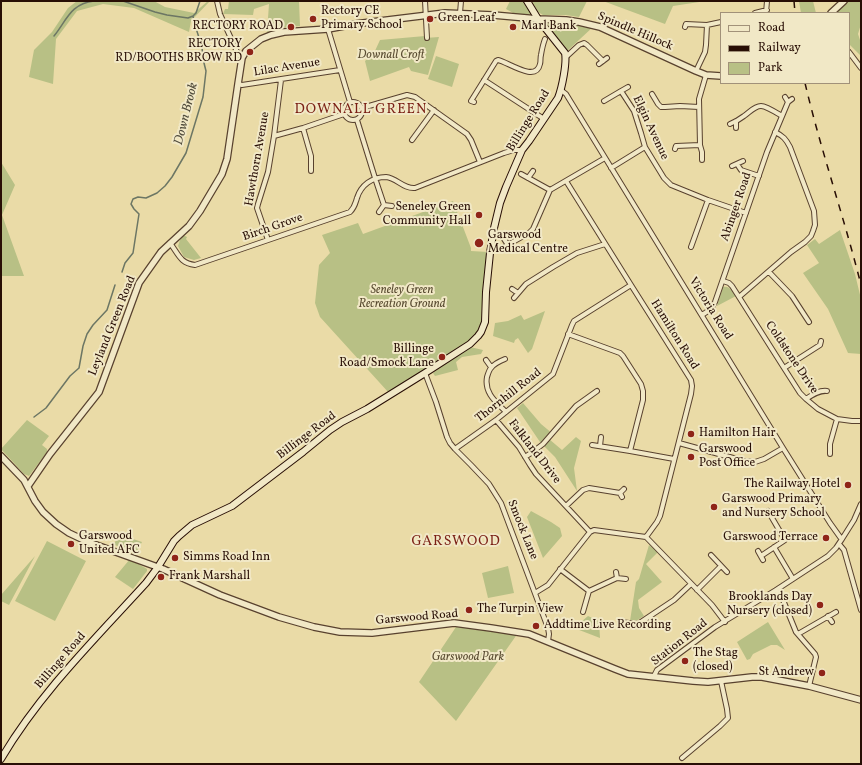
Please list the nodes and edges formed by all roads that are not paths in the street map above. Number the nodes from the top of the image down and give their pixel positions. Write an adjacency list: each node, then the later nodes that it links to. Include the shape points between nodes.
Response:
1 (218, 1): 20 (street, via 220,14)
2 (424, 1): 10 (street)
3 (461, 1): 9 (street)
4 (527, 1): 11 (main road)
5 (767, 1): 7 (street)
6 (844, 1): 8 (street)
7 (767, 12)
8 (832, 12)
9 (460, 13): 10 (street); 11 (street)
10 (425, 15): 15 (street); 16 (street)
11 (538, 19): 19 (main road); 26 (street, Spindle Hillock, via 595,25)
12 (720, 22): 13 (street)
13 (707, 25): 14 (street, via 686,24); 26 (street, via 705,52)
14 (685, 27)
15 (328, 29): 20 (street, via 271,35 252,45); 25 (street)
16 (427, 38)
17 (548, 45): 30 (street, via 544,41 540,64 535,72 525,71 498,60)
18 (850, 53): 24 (street)
19 (566, 56): 22 (street, via 584,43); 33 (main road, Billinge Road)
20 (242, 58): 31 (street, Leyland Green Road)
21 (607, 58): 22 (street)
22 (603, 61): 23 (street)
23 (599, 64)
24 (861, 68)
25 (340, 70): 29 (street, Lilac Avenue); 38 (street)
26 (696, 71): 27 (street, Spindle Hillock)
27 (706, 75): 28 (street, Spindle Hillock); 40 (street)
28 (720, 76)
29 (281, 80): 31 (street, Lilac Avenue); 52 (street, Hawthorn Avenue)
30 (484, 80): 39 (street, via 471,100); 45 (street)
31 (238, 84): 82 (street, Leyland Green Road, via 227,159 222,174 189,226)
32 (628, 87): 34 (street, Elgin Avenue)
33 (561, 90): 45 (main road, Billinge Road); 58 (street, Victoria Road, via 566,94)
34 (621, 91): 37 (street, Elgin Avenue); 55 (street, Elgin Avenue, via 634,111)
35 (658, 95): 40 (street, via 653,96 661,106)
36 (788, 99): 44 (street, Abinger Road)
37 (604, 101)
38 (350, 102): 41 (street, via 359,103); 43 (street, via 344,108)
39 (474, 102)
40 (699, 107): 54 (street)
41 (362, 108): 42 (street, via 407,95 415,97); 46 (street, via 362,114)
42 (434, 110): 53 (street); 61 (street, via 467,134)
43 (344, 114): 46 (street, via 348,119); 49 (street)
44 (782, 116): 47 (street, via 759,106); 51 (street, Abinger Road)
45 (544, 119): 57 (main road, Billinge Road)
46 (357, 120): 69 (street)
47 (736, 121): 48 (street); 50 (street)
48 (730, 124)
49 (303, 128): 52 (street); 65 (street, via 311,156)
50 (736, 128)
51 (775, 132): 68 (street, Abinger Road); 87 (street, via 786,140 790,147 814,212 815,225 811,236)
52 (274, 136): 79 (street, Hawthorn Avenue, via 268,172 257,208)
53 (412, 140)
54 (700, 145): 56 (street); 59 (street)
55 (645, 146): 64 (street); 73 (street, Elgin Avenue, via 671,185)
56 (674, 147)
57 (522, 150): 61 (street, via 514,150); 102 (main road, Billinge Road, via 502,197 494,228 484,327 470,344)
58 (604, 158): 64 (street, Victoria Road); 71 (street)
59 (702, 160)
60 (743, 161): 62 (street)
61 (480, 162): 69 (street, via 415,188 407,188 386,177)
62 (736, 164): 63 (street); 68 (street, via 741,170)
63 (732, 166)
64 (611, 168): 94 (street, Victoria Road)
65 (311, 171)
66 (533, 171): 70 (street)
67 (521, 174): 70 (street)
68 (759, 176): 77 (street, Abinger Road)
69 (374, 178): 74 (street); 79 (street, Birch Grove, via 361,190 356,205 350,212)
70 (528, 178): 72 (street)
71 (566, 181): 72 (street); 83 (street, Hamilton Road)
72 (550, 190): 84 (street, via 533,229)
73 (708, 200): 77 (street, Elgin Avenue); 81 (street)
74 (384, 205): 75 (street); 76 (street)
75 (392, 206)
76 (379, 212)
77 (746, 213): 88 (street, Abinger Road)
78 (504, 239): 84 (street)
79 (268, 240): 82 (street, Birch Grove, via 195,265 182,260)
80 (687, 240): 81 (street)
81 (693, 242): 85 (street)
82 (170, 243): 121 (street, Leyland Green Road, via 139,283 99,392)
83 (605, 244): 89 (street, Hamilton Road); 91 (street, via 577,253 526,284)
84 (508, 245): 86 (street)
85 (691, 247)
86 (502, 248)
87 (769, 272): 92 (street); 95 (street, via 792,296)
88 (723, 280): 92 (street, Coldstone Drive, via 730,284); 94 (street, Abinger Road, via 712,307)
89 (631, 285): 96 (street, Thornhill Road, via 574,321); 111 (street, Hamilton Road, via 691,380 691,394)
90 (512, 289): 91 (street)
91 (518, 293): 93 (street)
92 (740, 297): 101 (street, Coldstone Drive)
93 (514, 298)
94 (702, 315): 114 (street, Victoria Road)
95 (806, 320)
96 (568, 334): 106 (street, Thornhill Road, via 554,374); 116 (street, via 620,353 641,384 644,391 643,400)
97 (821, 344): 101 (street)
98 (505, 359): 100 (street)
99 (486, 360): 100 (street)
100 (491, 367): 106 (street, via 487,379 489,394)
101 (784, 368): 105 (street, Coldstone Drive)
102 (425, 373): 115 (street, Smock Lane, via 446,437); 136 (main road, Billinge Road, via 330,430 232,506 192,525 174,541)
103 (824, 390): 105 (street)
104 (597, 391): 119 (street, via 576,406 543,444)
105 (806, 399): 107 (street, Coldstone Drive)
106 (506, 412): 108 (street, Thornhill Road)
107 (836, 419): 109 (street, Coldstone Drive); 117 (street, via 828,446)
108 (496, 420): 115 (street, Thornhill Road); 119 (street, Falkland Drive, via 516,442)
109 (861, 421)
110 (601, 437): 113 (street)
111 (679, 443): 114 (street, via 755,462); 120 (street, Hamilton Road)
112 (592, 445): 113 (street)
113 (600, 446): 116 (street)
114 (783, 448): 130 (street, Victoria Road)
115 (455, 449): 147 (street, Smock Lane, via 489,484 501,503)
116 (630, 451): 120 (street)
117 (830, 454)
118 (1, 456): 121 (street, Garswood Road)
119 (525, 457): 124 (street, Falkland Drive, via 536,474)
120 (674, 459): 129 (street, Hamilton Road, via 660,516)
121 (28, 486): 136 (street, Garswood Road, via 43,512 60,527 88,542)
122 (622, 498): 124 (street, via 622,491 589,488 583,490)
123 (861, 504): 130 (street, Station Road)
124 (566, 506): 128 (street, Falkland Drive)
125 (768, 511): 127 (street)
126 (779, 513): 127 (street)
127 (772, 517): 132 (street, via 785,540)
128 (590, 532): 129 (street, via 594,530); 137 (street)
129 (646, 537): 143 (street)
130 (842, 539): 131 (street, Station Road)
131 (839, 544): 142 (street, Station Road, via 828,556); 148 (street, via 844,550)
132 (774, 548): 133 (street, via 762,558); 142 (street)
133 (758, 552)
134 (711, 555): 135 (street)
135 (721, 566): 139 (street); 144 (street)
136 (158, 567): 158 (street, Garswood Road, via 220,595 279,617 340,632 372,633 454,623 529,634); 164 (main road, Billinge Road, via 54,684 20,728)
137 (560, 569): 146 (street); 147 (street, via 548,585)
138 (616, 572): 140 (street)
139 (727, 572)
140 (617, 578): 141 (street); 146 (street)
141 (626, 579)
142 (793, 579): 145 (street, Station Road)
143 (691, 584): 144 (street); 155 (street, via 674,600)
144 (697, 590): 153 (street)
145 (776, 590): 153 (street, Station Road); 157 (street)
146 (589, 591): 149 (street)
147 (535, 592): 158 (street, Smock Lane, via 548,628)
148 (861, 610)
149 (582, 611)
150 (836, 612): 151 (street)
151 (828, 616): 154 (street); 157 (street)
152 (620, 622): 155 (street)
153 (724, 622): 159 (street, Station Road, via 657,670)
154 (832, 622)
155 (638, 624): 156 (street)
156 (646, 625)
157 (798, 634): 161 (street, via 816,657)
158 (548, 641): 159 (street, Garswood Road, via 628,674)
159 (654, 676): 160 (street, Garswood Road, via 694,681)
160 (721, 681): 161 (street, Garswood Road, via 762,677); 163 (street, via 728,718)
161 (809, 686): 162 (street, Garswood Road)
162 (861, 700)
163 (682, 758)
164 (1, 759)

